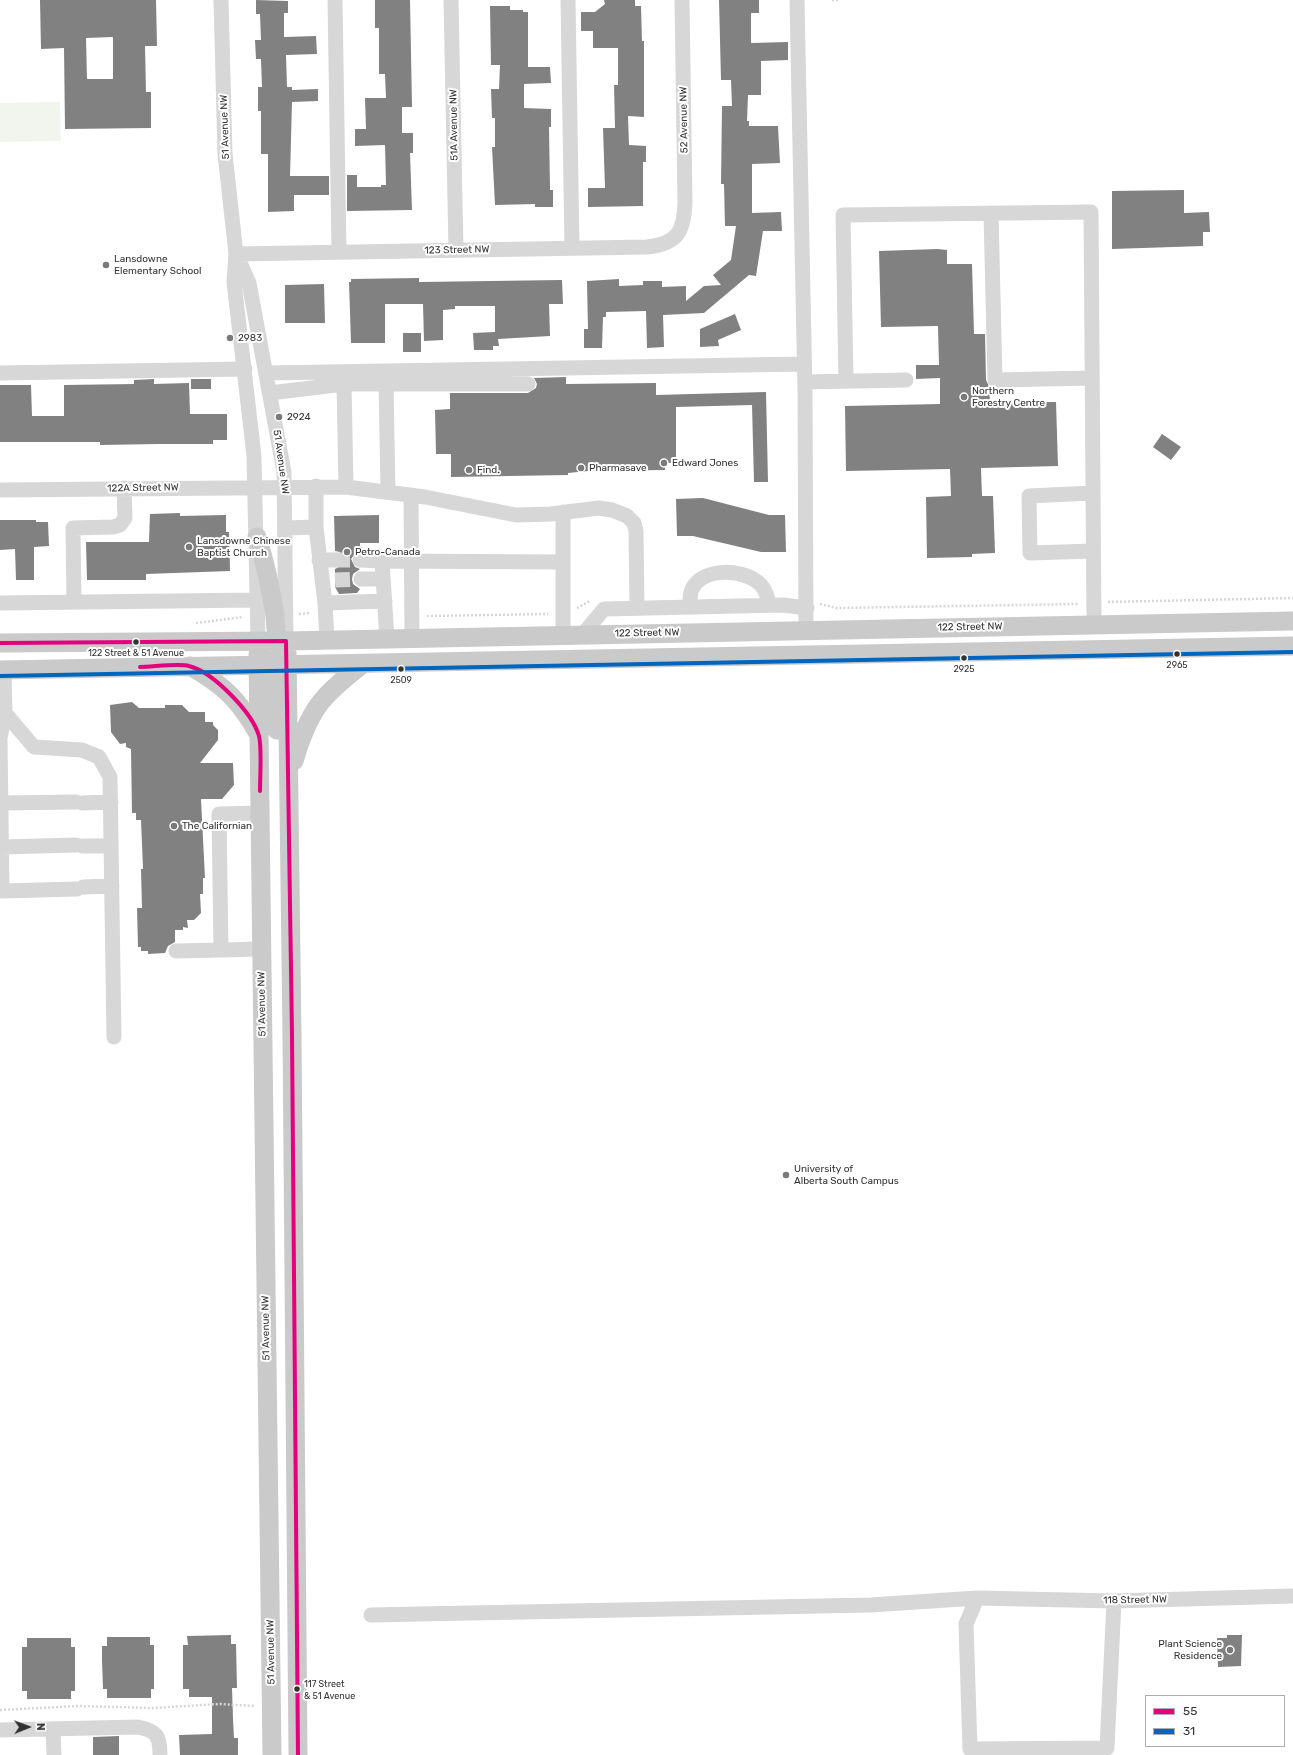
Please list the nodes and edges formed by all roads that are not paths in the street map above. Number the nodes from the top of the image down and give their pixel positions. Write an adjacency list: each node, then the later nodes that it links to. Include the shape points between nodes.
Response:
1 (221, 0): 12 (street, 51 Avenue NW, via 225,154)
2 (335, 0): 11 (street)
3 (451, 0): 10 (street, 51A Avenue NW)
4 (568, 0): 9 (street)
5 (682, 0): 8 (street, 52 Avenue NW, via 685,203 682,225)
6 (797, 0): 13 (street)
7 (991, 213): 17 (street, via 995,380); 17 (street, via 1091,212); 19 (street, via 842,215)
8 (676, 237): 9 (street, 123 Street NW, via 663,244 647,247)
9 (572, 248): 10 (street, 123 Street NW)
10 (456, 250): 11 (street, 123 Street NW)
11 (339, 252): 12 (street, 123 Street NW)
12 (236, 254): 14 (street, 51 Avenue NW, via 234,282); 16 (street, 51 Avenue NW, via 249,283)
13 (804, 364): 16 (street); 20 (street)
14 (245, 369): 15 (street); 27 (street, 51 Avenue NW, via 253,433)
15 (0, 373)
16 (267, 373): 24 (street, 51 Avenue NW)
17 (1092, 378): 32 (street)
18 (906, 380): 19 (street)
19 (846, 381): 20 (street)
20 (805, 382): 55 (street)
21 (344, 384): 22 (street); 24 (street); 28 (street)
22 (386, 384): 23 (street); 31 (street)
23 (528, 384)
24 (270, 393): 25 (street, 51 Avenue NW)
25 (286, 486): 26 (street, 122A Street NW); 27 (street, 122A Street NW); 36 (street, 51 Avenue NW)
26 (316, 486): 28 (street, 122A Street NW); 35 (street)
27 (256, 487): 29 (street, 122A Street NW); 37 (street, 51 Avenue NW)
28 (346, 487): 31 (street, 122A Street NW)
29 (124, 488): 30 (street, 122A Street NW); 49 (street, via 125,518 120,525 113,528 73,528)
30 (0, 490)
31 (388, 491): 33 (street, 122A Street NW)
32 (1092, 493): 38 (street); 38 (street, via 1029,496 1030,553)
33 (411, 495): 34 (street, 122A Street NW, via 516,515); 42 (street)
34 (563, 512): 44 (street); 54 (street, 122A Street NW, via 599,508 612,510 627,516 634,523)
35 (316, 527): 36 (street); 39 (street)
36 (286, 528): 64 (street, 51 Avenue NW)
37 (256, 537): 47 (street, 51 Avenue NW); 64 (main road, via 265,564 275,616)
38 (1093, 551): 57 (street)
39 (319, 560): 40 (street); 51 (street, via 328,579)
40 (335, 560)
41 (360, 560): 43 (street)
42 (411, 560): 43 (street); 44 (street); 61 (street)
43 (382, 561): 45 (street)
44 (563, 562): 60 (street)
45 (383, 578): 46 (street); 48 (street)
46 (361, 579)
47 (257, 600): 49 (street); 64 (street, 51 Avenue NW)
48 (385, 601): 51 (street); 62 (street)
49 (74, 602): 50 (street)
50 (0, 603)
51 (325, 603): 63 (street)
52 (769, 605): 53 (street); 53 (street, via 762,586 739,572 717,573 702,579 692,589); 55 (street)
53 (689, 607): 54 (street)
54 (637, 608): 59 (street, via 604,609)
55 (807, 608): 58 (street)
56 (1293, 621): 57 (main road, 122 Street NW)
57 (1094, 625): 58 (main road, 122 Street NW)
58 (806, 630): 59 (main road, 122 Street NW)
59 (583, 634): 60 (main road, 122 Street NW)
60 (563, 635): 61 (main road, 122 Street NW)
61 (412, 638): 62 (main road, 122 Street NW)
62 (387, 639): 63 (main road, 122 Street NW)
63 (327, 640): 64 (main road, 122 Street NW)
64 (274, 641): 65 (main road, 122 Street NW); 69 (main road, 51 Avenue NW); 69 (main road)
65 (0, 643)
66 (1293, 646): 67 (main road)
67 (363, 664): 69 (main road); 73 (main road, via 326,694 310,717)
68 (189, 666): 69 (main road); 70 (main road); 72 (main road, via 216,681 235,698)
69 (272, 666): 72 (main road, 51 Avenue NW); 73 (main road, 51 Avenue NW); 77 (main road, via 284,819)
70 (2, 670): 71 (street)
71 (2, 713): 74 (street, via 34,747 82,750 99,757 110,777); 75 (street)
72 (259, 736): 76 (main road, 51 Avenue NW)
73 (288, 778): 77 (main road, 51 Avenue NW)
74 (110, 802): 75 (street); 78 (street)
75 (1, 803): 79 (street)
76 (260, 813): 81 (main road, 51 Avenue NW); 82 (street, via 219,814)
77 (289, 845): 95 (main road, 51 Avenue NW)
78 (111, 846): 79 (street); 80 (street)
79 (1, 847): 80 (street, via 2,891)
80 (112, 886): 84 (street)
81 (261, 949): 82 (street); 94 (main road, 51 Avenue NW)
82 (221, 950): 83 (street)
83 (176, 951)
84 (114, 1037)
85 (1293, 1596): 87 (street, 118 Street NW)
86 (977, 1598): 87 (street, 118 Street NW); 88 (street, 118 Street NW, via 871,1605); 91 (street, via 966,1624)
87 (1114, 1601): 91 (street, via 1107,1748)
88 (371, 1615)
89 (53, 1729): 90 (street); 92 (street); 93 (street, via 150,1729 156,1734 160,1744)
90 (0, 1730)
91 (970, 1752)
92 (54, 1755)
93 (160, 1755)
94 (272, 1755)
95 (298, 1755)

